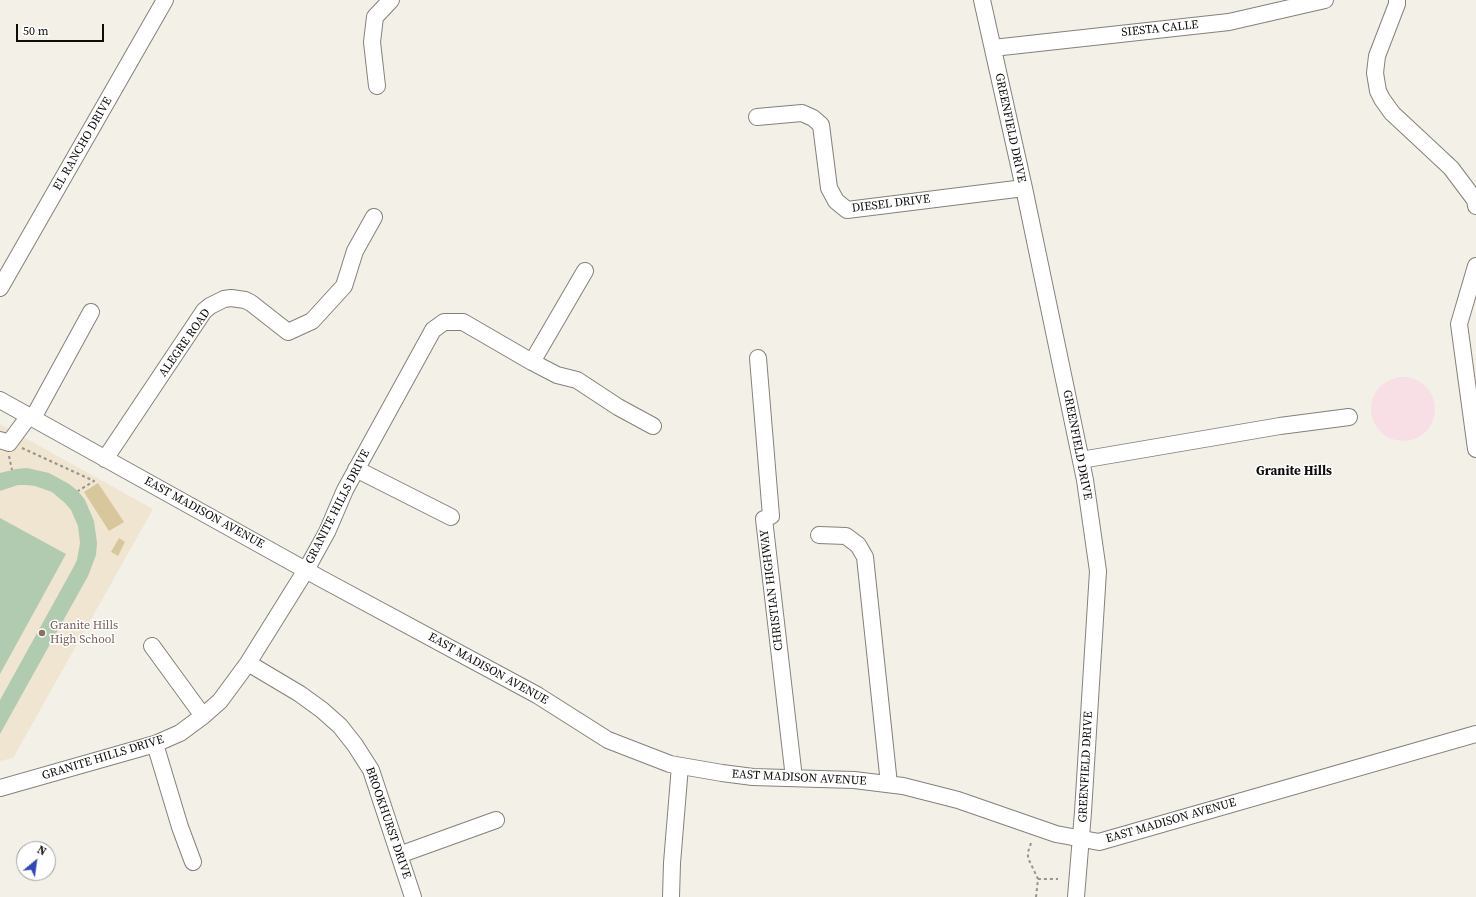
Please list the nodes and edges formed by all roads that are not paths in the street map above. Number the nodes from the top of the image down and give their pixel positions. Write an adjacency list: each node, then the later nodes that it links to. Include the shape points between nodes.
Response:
1 (165, 0): 14 (street, EL RANCHO DRIVE)
2 (391, 0): 7 (street, via 374,17 372,42)
3 (982, 0): 6 (street, GREENFIELD DRIVE)
4 (1326, 0): 6 (street, SIESTA CALLE, via 1229,22)
5 (1397, 0): 10 (street, via 1377,56 1375,73 1378,91 1392,114 1452,168 1475,200)
6 (993, 48): 9 (street, GREENFIELD DRIVE)
7 (377, 86)
8 (757, 117): 9 (street, DIESEL DRIVE, via 802,113 821,125 829,188 838,203 847,210)
9 (1024, 188): 25 (street, GREENFIELD DRIVE)
10 (1476, 206)
11 (374, 216): 24 (street, ALEGRE ROAD, via 355,251 344,286 312,321 288,332 251,303 231,298 224,299 204,311)
12 (1476, 266): 23 (street, via 1459,324)
13 (585, 270): 17 (street)
14 (0, 288)
15 (91, 312): 19 (street)
16 (758, 358): 36 (street, CHRISTIAN HIGHWAY, via 771,516 764,519)
17 (532, 362): 21 (street, GRANITE HILLS DRIVE, via 557,375 576,380); 26 (street, GRANITE HILLS DRIVE, via 463,322 444,322 433,330)
18 (0, 400): 19 (street, EAST MADISON AVENUE)
19 (31, 417): 22 (street); 24 (street, EAST MADISON AVENUE)
20 (1349, 417): 25 (street, via 1280,426)
21 (653, 426)
22 (4, 447)
23 (1476, 449)
24 (105, 459): 29 (street, EAST MADISON AVENUE)
25 (1081, 460): 40 (street, GREENFIELD DRIVE, via 1098,571)
26 (356, 469): 27 (street); 29 (street, GRANITE HILLS DRIVE)
27 (451, 517)
28 (819, 535): 37 (street, via 846,536 858,545 865,557)
29 (306, 570): 31 (street, GRANITE HILLS DRIVE); 35 (street, EAST MADISON AVENUE, via 538,696 608,740)
30 (152, 646): 32 (street)
31 (248, 663): 32 (street, GRANITE HILLS DRIVE, via 220,701); 41 (street, BROOKHURST DRIVE, via 318,706 336,722 355,745 371,770)
32 (203, 716): 34 (street, GRANITE HILLS DRIVE, via 180,733)
33 (1476, 734): 40 (street, EAST MADISON AVENUE, via 1099,842)
34 (155, 744): 38 (street, GRANITE HILLS DRIVE); 42 (street)
35 (680, 766): 36 (street, EAST MADISON AVENUE, via 753,777); 44 (street)
36 (794, 778): 37 (street, EAST MADISON AVENUE)
37 (889, 784): 40 (street, EAST MADISON AVENUE, via 958,800 1056,834)
38 (0, 788)
39 (496, 820): 41 (street)
40 (1081, 840): 45 (street, GREENFIELD DRIVE)
41 (399, 855): 43 (street, BROOKHURST DRIVE)
42 (193, 862)
43 (414, 897)
44 (671, 897)
45 (1076, 897)

